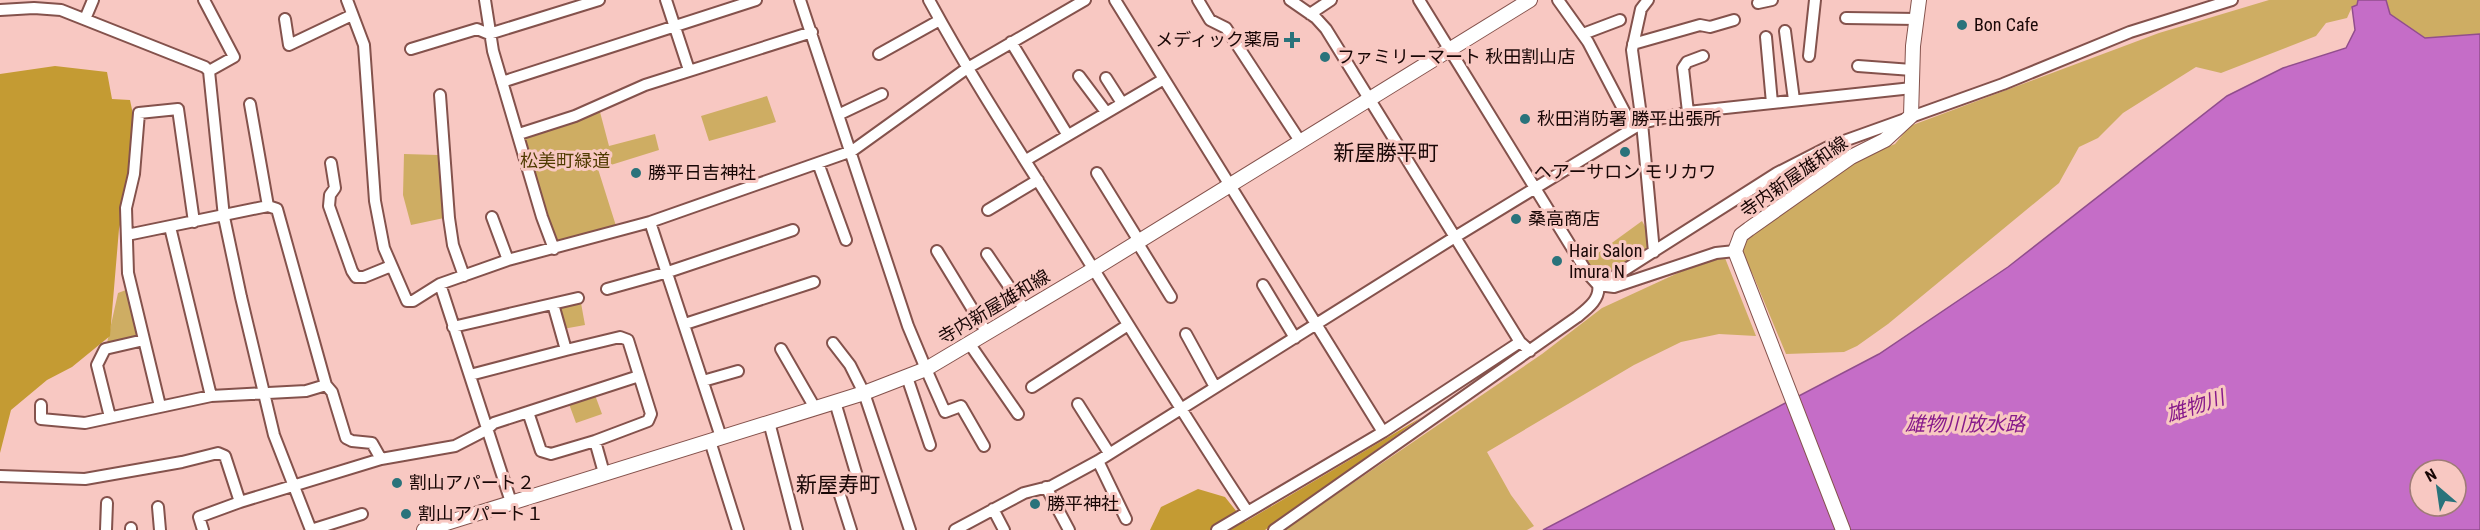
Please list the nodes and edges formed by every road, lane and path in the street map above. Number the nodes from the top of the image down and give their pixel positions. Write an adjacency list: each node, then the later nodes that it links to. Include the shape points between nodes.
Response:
1 (93, 0): 29 (street)
2 (204, 0): 52 (street, via 234,57)
3 (346, 0): 27 (street)
4 (485, 0): 38 (street)
5 (599, 0): 38 (street)
6 (666, 0): 35 (street)
7 (756, 0): 35 (street)
8 (800, 0): 37 (street)
9 (928, 0): 32 (street)
10 (1084, 0): 24 (street)
11 (1115, 0): 55 (street)
12 (1198, 0): 72 (street, via 1210,20 1226,28)
13 (1290, 0): 26 (street)
14 (1331, 0): 26 (street)
15 (1419, 0): 44 (street)
16 (1530, 0): 44 (main road, 寺内新屋雄和線)
17 (1558, 0): 39 (street)
18 (1648, 0): 42 (street, via 1641,9)
19 (1772, 0): 23 (street)
20 (1815, 0): 47 (street)
21 (1919, 0): 31 (main road)
22 (2232, 0): 68 (street, via 2152,24)
23 (1758, 3)
24 (1068, 4): 41 (street)
25 (0, 10): 29 (street, via 61,9)
26 (1310, 14): 60 (street, via 1326,29)
27 (352, 15): 30 (street, via 289,45); 99 (street, via 364,45 375,201)
28 (1846, 18): 31 (street)
29 (86, 19): 52 (street)
30 (285, 19)
31 (1917, 19): 51 (main road)
32 (939, 20): 45 (street); 49 (street)
33 (1620, 20): 39 (street)
34 (1734, 20): 42 (street)
35 (675, 26): 50 (street); 56 (street)
36 (1785, 31): 61 (street)
37 (812, 32): 50 (street); 67 (street)
38 (489, 34): 43 (street, via 477,29); 56 (street)
39 (1583, 34): 69 (street)
40 (1766, 37): 63 (street)
41 (1011, 42): 49 (street); 71 (street)
42 (1633, 44): 69 (street)
43 (411, 49)
44 (1449, 49): 60 (main road, 寺内新屋雄和線); 80 (street)
45 (879, 54)
46 (1703, 56): 66 (street, via 1687,62 1683,68)
47 (1809, 56)
48 (1858, 66): 51 (street)
49 (966, 69): 73 (street); 74 (street)
50 (689, 70): 70 (street)
51 (1912, 70): 57 (main road)
52 (210, 71): 83 (street)
53 (1079, 76): 65 (street)
54 (1106, 78): 62 (street)
55 (1164, 79): 62 (street); 79 (street)
56 (502, 82): 70 (street)
57 (1912, 88): 61 (street); 68 (main road)
58 (882, 94): 67 (street)
59 (440, 95): 102 (street, via 449,218)
60 (1369, 99): 72 (main road, 寺内新屋雄和線); 90 (street)
61 (1794, 100): 63 (street)
62 (1122, 103): 65 (street)
63 (1772, 103): 66 (street)
64 (250, 104): 81 (street)
65 (1106, 112): 71 (street)
66 (1688, 112): 69 (street)
67 (840, 114): 73 (street)
68 (1911, 116): 95 (street, via 1830,146 1788,168); 97 (main road, 寺内新屋雄和線, via 1885,140 1851,157 1749,229 1742,236)
69 (1638, 125): 80 (street); 95 (street)
70 (519, 134): 93 (street)
71 (1067, 134): 74 (street)
72 (1300, 141): 79 (main road, 寺内新屋雄和線)
73 (852, 151): 75 (street); 126 (street, via 908,326)
74 (1026, 160): 78 (street)
75 (818, 163): 86 (street); 91 (street)
76 (331, 164): 99 (street, via 335,188 329,206 352,271 364,277)
77 (1097, 173): 92 (street)
78 (1038, 180): 82 (street); 100 (street)
79 (1230, 185): 92 (main road, 寺内新屋雄和線); 112 (street)
80 (1535, 189): 90 (street); 106 (street)
81 (268, 206): 83 (street); 132 (street, via 278,209)
82 (988, 210)
83 (224, 216): 85 (street); 135 (street)
84 (492, 217): 98 (street)
85 (194, 222): 87 (street); 89 (street, via 178,109 139,113 137,156 126,208)
86 (650, 222): 93 (street); 101 (street)
87 (170, 227): 89 (street); 137 (street)
88 (793, 230): 101 (street)
89 (127, 235): 119 (street, via 128,273)
90 (1455, 237): 112 (street); 120 (street)
91 (846, 240)
92 (1138, 241): 100 (main road, 寺内新屋雄和線); 108 (street)
93 (554, 249): 98 (street)
94 (938, 250): 116 (street)
95 (1654, 252): 106 (street)
96 (987, 255): 111 (street)
97 (1736, 255): 106 (street, via 1731,250 1716,253 1614,287); 185 (main road)
98 (508, 260): 102 (street)
99 (391, 266): 104 (street, via 407,301)
100 (1094, 269): 111 (main road, 寺内新屋雄和線); 114 (street)
101 (668, 272): 107 (street); 113 (street)
102 (464, 276): 104 (street)
103 (814, 282): 113 (street)
104 (440, 284): 115 (street)
105 (1263, 285): 118 (street)
106 (1598, 285): 125 (street, via 1590,307)
107 (607, 289)
108 (1171, 297)
109 (578, 298): 110 (street)
110 (553, 304): 115 (street); 124 (street)
111 (1024, 310): 116 (main road, 寺内新屋雄和線)
112 (1317, 323): 118 (street); 149 (street)
113 (685, 324): 131 (street)
114 (1128, 325): 133 (street); 143 (street)
115 (453, 327): 128 (street)
116 (987, 333): 122 (main road, 寺内新屋雄和線)
117 (1186, 334): 134 (street)
118 (1295, 338): 134 (street)
119 (144, 340): 141 (street); 146 (street, via 105,349 97,365)
120 (1520, 342): 125 (street); 149 (street)
121 (833, 343): 136 (street)
122 (969, 343): 126 (main road, 寺内新屋雄和線); 145 (street)
123 (781, 349): 142 (street)
124 (566, 351): 128 (street); 129 (street, via 620,337 628,340)
125 (1530, 351): 184 (street)
126 (926, 369): 130 (main road, 寺内新屋雄和線); 153 (street, via 945,412 961,406)
127 (738, 371): 131 (street)
128 (470, 375): 148 (street)
129 (639, 376): 144 (street); 151 (street, via 651,414 648,421)
130 (907, 377): 136 (main road, 寺内新屋雄和線); 152 (street)
131 (703, 381): 150 (street)
132 (326, 385): 135 (street, via 306,391); 155 (street, via 332,392 346,438 372,443)
133 (1032, 387)
134 (1215, 387): 143 (street)
135 (264, 393): 137 (street); 160 (street, via 274,435)
136 (864, 393): 138 (main road, 寺内新屋雄和線); 179 (street)
137 (212, 396): 141 (street)
138 (835, 402): 142 (main road, 寺内新屋雄和線); 159 (street)
139 (1078, 404): 154 (street)
140 (41, 405): 146 (street, via 41,419 85,423)
141 (160, 406): 146 (street)
142 (815, 408): 147 (main road, 寺内新屋雄和線)
143 (1180, 409): 154 (street); 168 (street)
144 (528, 412): 148 (street, via 494,423); 151 (street, via 541,451 551,454)
145 (1018, 414)
146 (110, 417)
147 (769, 422): 150 (main road, 寺内新屋雄和線); 177 (street)
148 (486, 430): 155 (street, via 455,446); 164 (street)
149 (1383, 432): 168 (street)
150 (715, 439): 157 (main road, 寺内新屋雄和線); 176 (street)
151 (595, 441): 157 (street)
152 (930, 445)
153 (984, 446)
154 (1109, 453): 156 (street)
155 (381, 459): 160 (street)
156 (1098, 461): 161 (street); 170 (street)
157 (604, 473): 164 (main road, 寺内新屋雄和線)
158 (0, 476): 163 (street, via 85,479 218,453 225,456)
159 (859, 483)
160 (295, 487): 163 (street); 174 (street)
161 (1046, 487): 167 (street); 182 (street)
162 (838, 489): 178 (street)
163 (240, 502): 173 (street, via 199,517)
164 (511, 502): 175 (main road, 寺内新屋雄和線)
165 (107, 503): 171 (street)
166 (158, 507): 172 (street)
167 (993, 509): 180 (street); 181 (street)
168 (1247, 511): 183 (street)
169 (362, 514): 174 (street)
170 (1126, 519)
171 (106, 530)
172 (160, 530)
173 (203, 530)
174 (311, 530)
175 (424, 530)
176 (738, 530)
177 (797, 530)
178 (851, 530)
179 (909, 530)
180 (955, 530)
181 (1004, 530)
182 (1069, 530)
183 (1217, 530)
184 (1274, 530)
185 (1843, 530)

